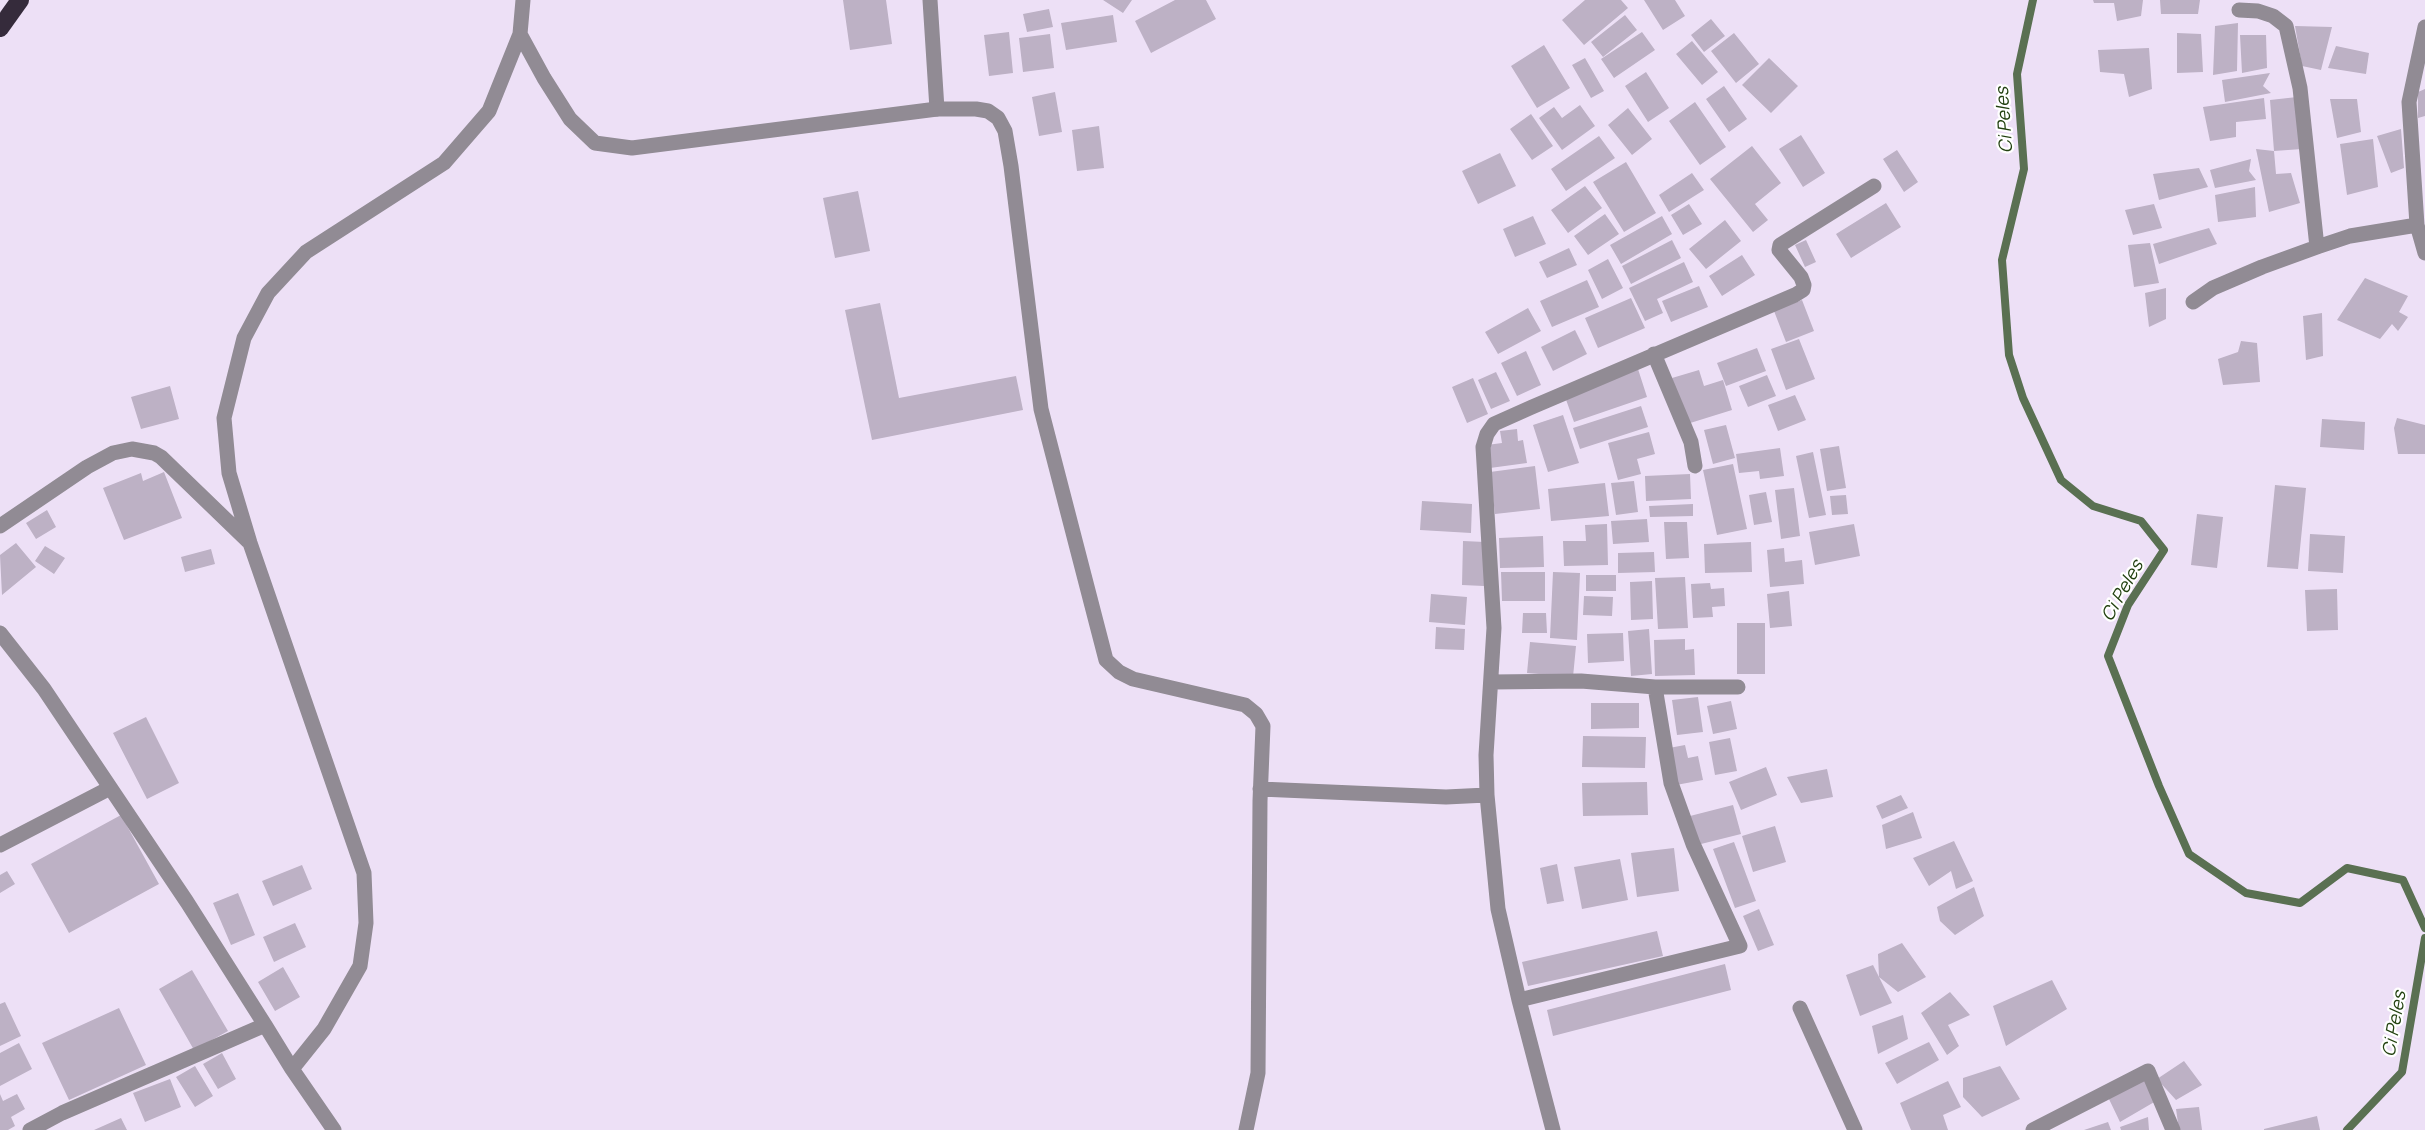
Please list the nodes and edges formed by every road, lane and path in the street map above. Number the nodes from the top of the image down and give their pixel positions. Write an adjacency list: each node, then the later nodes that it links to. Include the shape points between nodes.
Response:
1 (20, 0): 6 (highway)
2 (523, 0): 7 (street)
3 (930, 0): 8 (street)
4 (2239, 10): 11 (street, via 2273,16 2286,26 2300,88)
5 (2425, 27): 10 (street, via 2409,102)
6 (0, 28)
7 (520, 34): 8 (street, via 570,120 595,142 632,148); 17 (street, via 489,111 444,163 306,252 268,293 258,311 244,338 224,418 229,473)
8 (937, 109): 23 (street, via 988,111 998,118 1005,131 1041,409 1106,660 1133,679 1245,705 1256,714 1263,726)
9 (1874, 186): 14 (street, via 1780,245 1779,250 1801,277 1803,290)
10 (2417, 225): 11 (street, via 2350,236); 12 (street)
11 (2317, 247): 13 (street, via 2213,288)
12 (2425, 254)
13 (2193, 302)
14 (1654, 354): 15 (street, via 1691,442); 19 (street, via 1494,424 1487,434 1483,447 1494,628)
15 (1695, 466)
16 (0, 526): 17 (street, via 87,467 113,453 132,449 161,457)
17 (250, 543): 29 (street, via 364,873 366,923 360,966 324,1029)
18 (0, 633): 22 (street, via 44,689)
19 (1492, 682): 20 (street, via 1581,681); 24 (street)
20 (1655, 687): 21 (street); 26 (street, via 1671,783 1693,844 1740,946)
21 (1738, 687)
22 (111, 788): 25 (street); 28 (street)
23 (1260, 789): 24 (street, via 1446,797); 33 (street, via 1258,1073)
24 (1487, 795): 26 (street, via 1498,909)
25 (0, 845)
26 (1519, 1000): 34 (street)
27 (1800, 1008): 35 (street)
28 (265, 1025): 29 (street); 30 (street, via 62,1113)
29 (292, 1069): 32 (street)
30 (55, 1125): 31 (street)
31 (30, 1130)
32 (334, 1130)
33 (1246, 1130)
34 (1553, 1130)
35 (1855, 1130)
36 (2033, 1130): 37 (street, via 2148,1071)
37 (2173, 1130)

